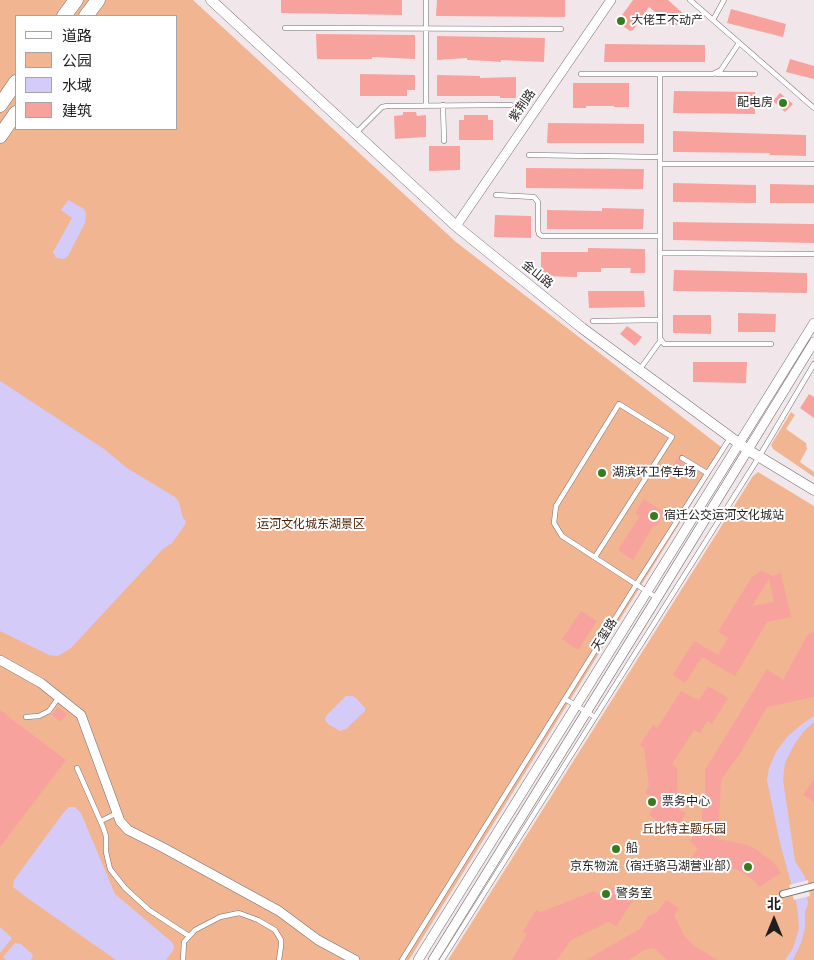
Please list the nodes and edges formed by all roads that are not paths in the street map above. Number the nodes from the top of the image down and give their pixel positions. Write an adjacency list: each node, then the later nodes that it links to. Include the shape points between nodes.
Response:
1 (76, 0): 9 (highway)
2 (98, 0): 10 (highway)
3 (211, 0): 16 (street, 金山路)
4 (221, 0): 16 (street, 金山路)
5 (426, 0): 13 (lane)
6 (611, 0): 36 (street, 紫荆路)
7 (690, 0): 11 (lane)
8 (724, 0): 11 (lane)
9 (65, 15)
10 (87, 15)
11 (713, 20): 15 (lane)
12 (285, 28): 13 (lane)
13 (426, 29): 14 (lane); 23 (lane)
14 (562, 29)
15 (739, 43): 19 (lane, via 721,70); 26 (lane)
16 (267, 51): 28 (street, 金山路)
17 (581, 74): 18 (lane)
18 (660, 74): 19 (lane); 32 (lane)
19 (713, 74): 20 (lane)
20 (755, 74)
21 (15, 83): 22 (highway)
22 (0, 105)
23 (426, 105): 24 (lane); 28 (lane, via 382,107)
24 (443, 105): 25 (lane); 30 (lane)
25 (511, 105)
26 (814, 108)
27 (15, 114): 29 (highway)
28 (356, 134): 36 (street, 金山路)
29 (0, 136)
30 (444, 141)
31 (529, 155): 32 (lane)
32 (660, 156): 33 (lane)
33 (660, 164): 34 (lane); 37 (lane)
34 (814, 164)
35 (496, 195): 37 (lane, via 534,197 538,202 538,230 542,236)
36 (456, 226): 47 (street, 金山路)
37 (660, 236): 38 (lane)
38 (660, 254): 39 (lane); 40 (lane)
39 (814, 254)
40 (660, 320): 41 (lane); 43 (lane)
41 (593, 321)
42 (814, 323): 49 (street, 天玺路)
43 (661, 340): 45 (lane, via 664,344); 47 (lane)
44 (814, 342): 49 (street, 天玺路)
45 (771, 344)
46 (814, 364): 50 (lane)
47 (639, 370): 48 (street, 金山路)
48 (731, 437): 49 (street, 金山路); 52 (lane)
49 (744, 447): 50 (street, 金山路); 54 (street, 天玺路); 56 (street, 天玺路)
50 (759, 456): 53 (street, 金山路); 57 (lane)
51 (682, 458): 52 (lane)
52 (708, 473): 58 (lane)
53 (814, 490)
54 (669, 557): 56 (lane); 59 (street, 天玺路)
55 (595, 558): 55 (lane, via 562,536 554,523 554,513 619,404 672,437); 58 (lane)
56 (679, 563): 57 (lane); 60 (street, 天玺路)
57 (688, 568): 65 (lane)
58 (636, 585): 59 (lane); 63 (lane)
59 (647, 592): 60 (lane); 64 (street, 天玺路)
60 (657, 598): 65 (street, 天玺路)
61 (0, 660): 62 (street)
62 (60, 697): 66 (lane, via 49,711); 68 (street, via 81,715)
63 (565, 699): 64 (lane); 76 (lane)
64 (576, 705): 65 (lane); 77 (street, 天玺路)
65 (591, 714): 78 (street, 天玺路); 79 (lane)
66 (26, 717)
67 (77, 768): 69 (lane)
68 (117, 813): 69 (lane); 75 (street, via 128,830 279,911 318,940)
69 (101, 821): 72 (lane, via 110,870 149,910)
70 (814, 886): 71 (street)
71 (783, 894)
72 (189, 936): 73 (lane, via 184,942); 74 (lane, via 220,917 246,914 275,930 282,946)
73 (183, 960)
74 (278, 960)
75 (355, 960)
76 (402, 960)
77 (418, 960)
78 (433, 960)
79 (442, 960)

